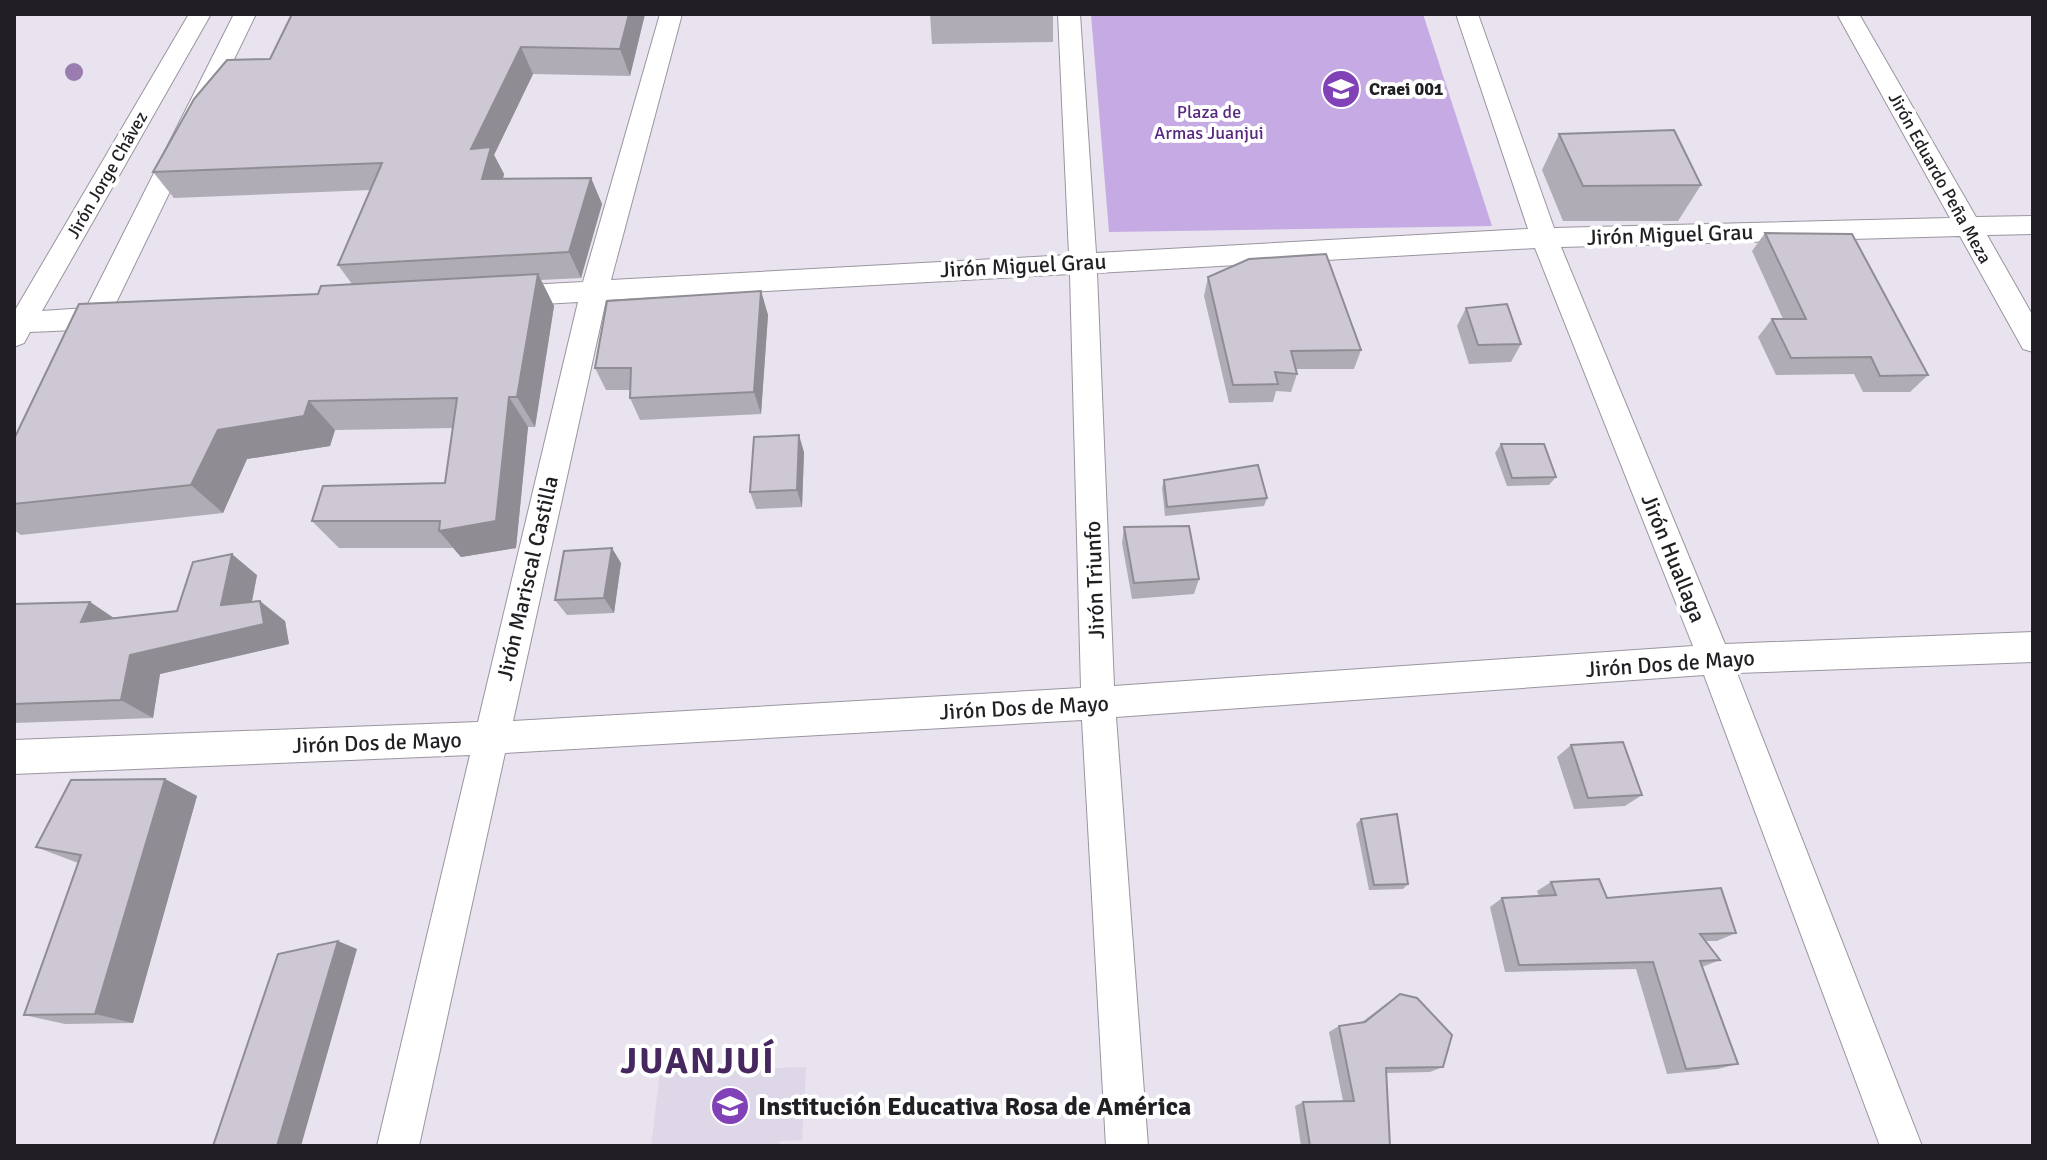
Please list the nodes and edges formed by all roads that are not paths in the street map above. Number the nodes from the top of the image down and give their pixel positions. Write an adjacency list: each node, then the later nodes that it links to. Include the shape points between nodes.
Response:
1 (200, 14): 15 (street, Jirón Jorge Chávez)
2 (245, 14): 14 (street)
3 (671, 14): 11 (street, Jirón Mariscal Castilla)
4 (1069, 14): 10 (street, Jirón Triunfo)
5 (1467, 14): 9 (street, Jirón Huallaga)
6 (1848, 14): 7 (street, Jirón Eduardo Peña Meza)
7 (1965, 225): 8 (street, Jirón Miguel Grau); 9 (street, Jirón Miguel Grau); 16 (street, Jirón Eduardo Peña Meza)
8 (2033, 225)
9 (1544, 238): 10 (street, Jirón Miguel Grau); 19 (street, Jirón Huallaga)
10 (1083, 261): 11 (street, Jirón Miguel Grau); 20 (street, Jirón Triunfo)
11 (594, 291): 12 (street, Jirón Miguel Grau); 21 (street, Jirón Mariscal Castilla)
12 (485, 297)
13 (142, 315): 14 (street)
14 (95, 318): 15 (street); 17 (street)
15 (16, 327)
16 (2033, 341)
17 (75, 358)
18 (2033, 647): 19 (street, Jirón Dos de Mayo)
19 (1715, 659): 20 (street, Jirón Dos de Mayo); 25 (street, Jirón Huallaga)
20 (1098, 703): 21 (street, Jirón Dos de Mayo); 24 (street, Jirón Triunfo)
21 (491, 738): 22 (street, Jirón Dos de Mayo); 23 (street, Jirón Mariscal Castilla)
22 (14, 757)
23 (398, 1146)
24 (1127, 1146)
25 (1901, 1146)

